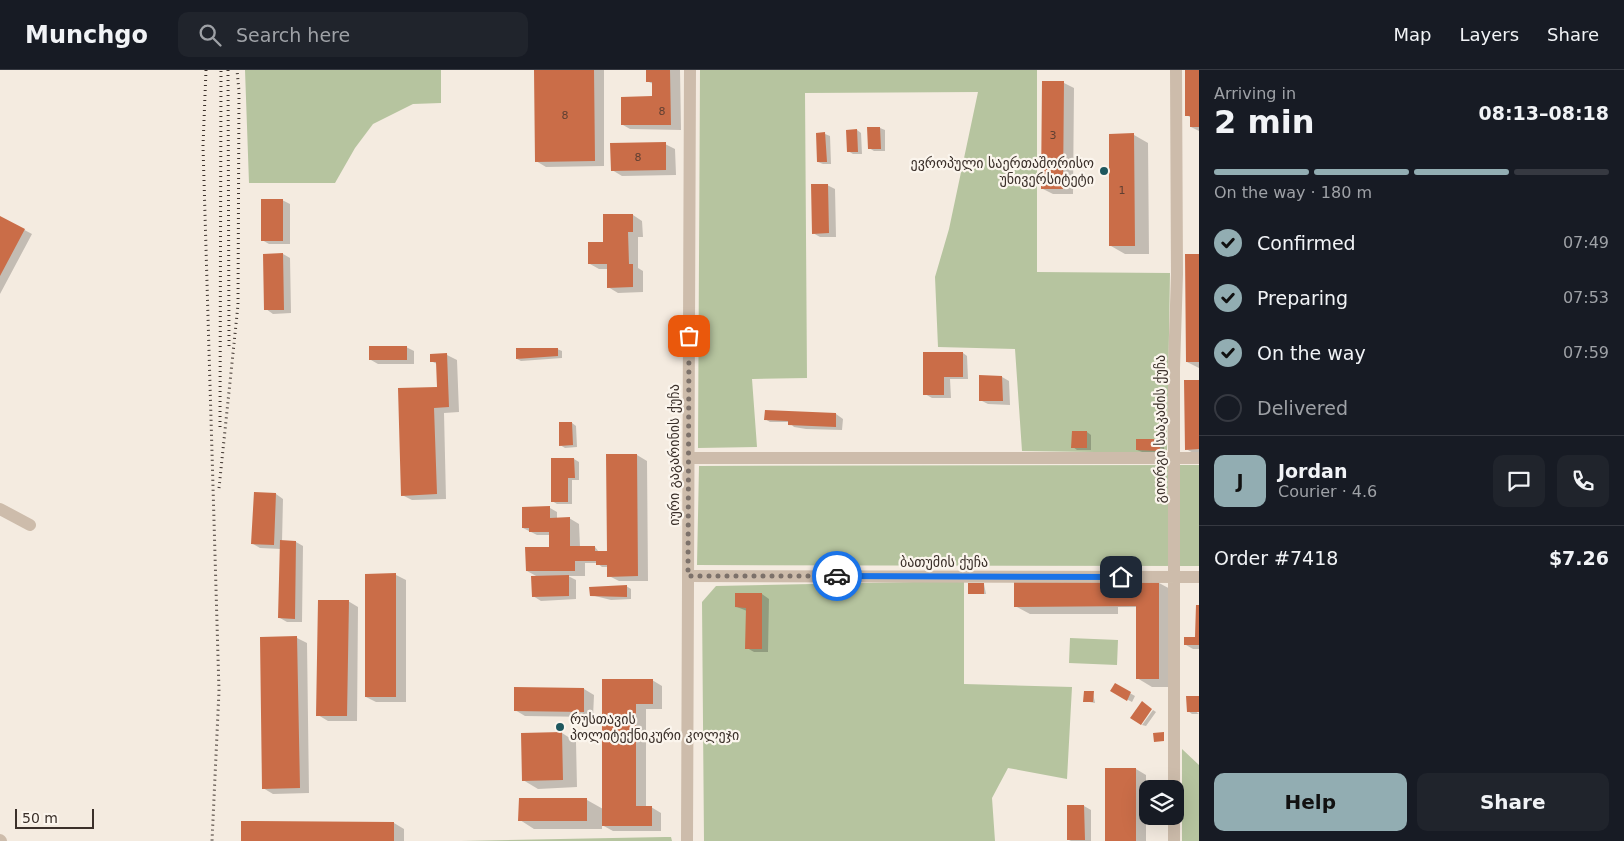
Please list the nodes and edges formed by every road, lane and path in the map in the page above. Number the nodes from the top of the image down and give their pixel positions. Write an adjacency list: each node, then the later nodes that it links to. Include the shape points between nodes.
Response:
1 (690, 70): 3 (street, იური გაგარინის ქუჩა)
2 (1176, 70): 4 (street, გიორგი სააკაძის ქუჩა)
3 (689, 458): 4 (street); 8 (street, იური გაგარინის ქუჩა)
4 (1174, 458): 5 (street); 9 (street, გიორგი სააკაძის ქუჩა)
5 (1199, 458)
6 (0, 509): 7 (street)
7 (30, 524)
8 (688, 576): 9 (street, ბათუმის ქუჩა); 13 (street, იური გაგარინის ქუჩა)
9 (1175, 577): 10 (street, ბათუმის ქუჩა); 11 (street, გიორგი სააკაძის ქუჩა)
10 (1199, 577)
11 (1174, 780)
12 (1174, 825): 14 (street)
13 (687, 841)
14 (1174, 841)

